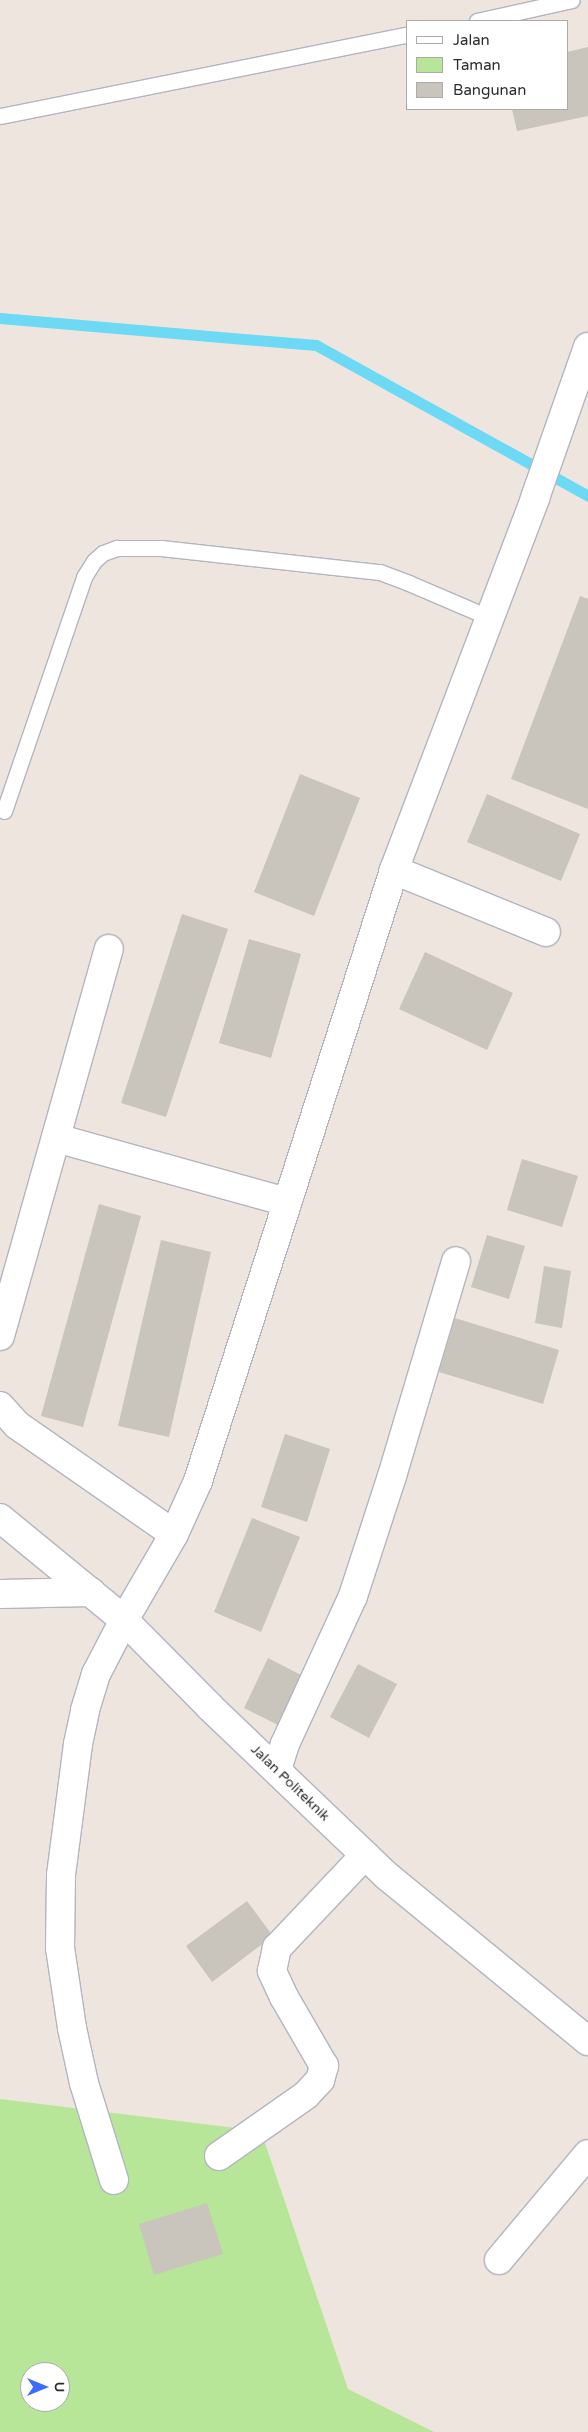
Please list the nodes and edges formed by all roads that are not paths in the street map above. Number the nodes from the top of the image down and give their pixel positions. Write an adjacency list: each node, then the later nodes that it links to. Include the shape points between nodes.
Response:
1 (572, 0): 2 (lane)
2 (482, 20)
3 (406, 35): 4 (lane)
4 (0, 116)
5 (588, 347): 6 (street)
6 (581, 390): 7 (street, via 555,441)
7 (488, 617): 8 (lane, via 380,572 161,548 116,548 103,553 84,577); 9 (street)
8 (4, 810)
9 (394, 870): 10 (street); 13 (street)
10 (546, 932)
11 (110, 949): 12 (street)
12 (56, 1138): 13 (street); 15 (street)
13 (287, 1202): 18 (street, via 216,1429 198,1481)
14 (456, 1261): 22 (street, via 353,1596 285,1744)
15 (0, 1336)
16 (0, 1406): 18 (street, via 17,1425)
17 (0, 1518): 19 (street, Jalan Politeknik)
18 (174, 1534): 21 (street)
19 (91, 1592): 20 (street); 21 (street, Jalan Politeknik)
20 (0, 1594)
21 (124, 1620): 22 (street, Jalan Politeknik); 27 (street, via 96,1674 85,1710 61,1875 60,1948 72,2028 84,2084)
22 (277, 1770): 23 (street, Jalan Politeknik)
23 (365, 1855): 24 (street, Jalan Politeknik); 26 (street, via 277,1948 272,1971 324,2066 320,2080 306,2095)
24 (588, 2041)
25 (588, 2154): 28 (street)
26 (219, 2156)
27 (114, 2180)
28 (499, 2260)

